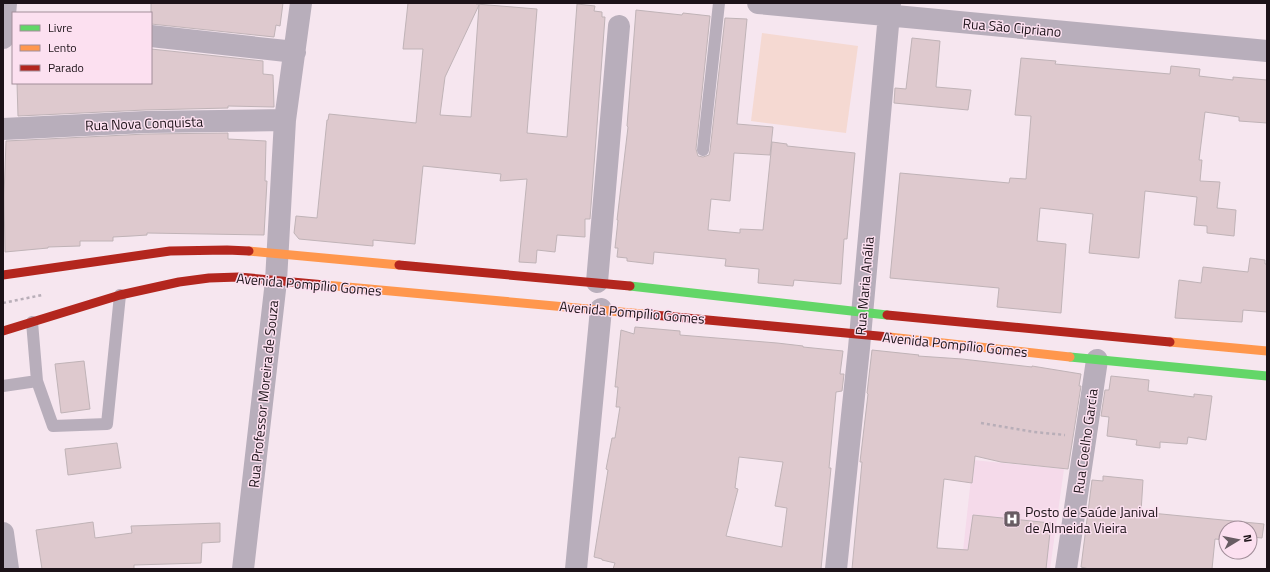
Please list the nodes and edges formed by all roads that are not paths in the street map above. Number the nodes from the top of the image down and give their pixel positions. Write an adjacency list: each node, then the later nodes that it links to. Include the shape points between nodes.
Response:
1 (301, 3): 8 (street, Rua Professor Moreira de Souza)
2 (719, 3): 11 (lane)
3 (758, 3): 4 (street, Rua São Cipriano)
4 (889, 9): 7 (street, Rua São Cipriano); 19 (street, Rua Maria Anália)
5 (619, 26): 15 (street)
6 (152, 36): 8 (street)
7 (1267, 51)
8 (295, 52): 9 (street, Rua Professor Moreira de Souza)
9 (285, 120): 10 (street, Rua Nova Conquista, via 146,122); 12 (street, Rua Professor Moreira de Souza)
10 (3, 129)
11 (704, 150)
12 (278, 253): 13 (main road, Avenida Pompílio Gomes, via 227,250 170,251); 14 (street, Rua Professor Moreira de Souza); 15 (main road, Avenida Pompílio Gomes)
13 (3, 275)
14 (276, 281): 16 (main road, Avenida Pompílio Gomes, via 241,276 198,280); 17 (main road, Avenida Pompílio Gomes); 28 (street, Rua Professor Moreira de Souza)
15 (597, 282): 19 (main road, Avenida Pompílio Gomes)
16 (120, 295): 18 (main road, Avenida Pompílio Gomes); 24 (lane, via 107,424 53,426)
17 (601, 309): 19 (main road, Avenida Pompílio Gomes); 29 (street)
18 (32, 322): 20 (main road, Avenida Pompílio Gomes); 24 (lane)
19 (861, 323): 21 (main road, Avenida Pompílio Gomes); 22 (main road, Avenida Pompílio Gomes); 30 (street, Rua Maria Anália)
20 (3, 332)
21 (1267, 351)
22 (1097, 360): 23 (main road, Avenida Pompílio Gomes); 31 (street, Rua Coelho Garcia)
23 (1267, 376)
24 (37, 381): 25 (lane)
25 (3, 386)
26 (3, 534): 27 (street)
27 (8, 569)
28 (243, 569)
29 (576, 569)
30 (836, 569)
31 (1066, 569)

